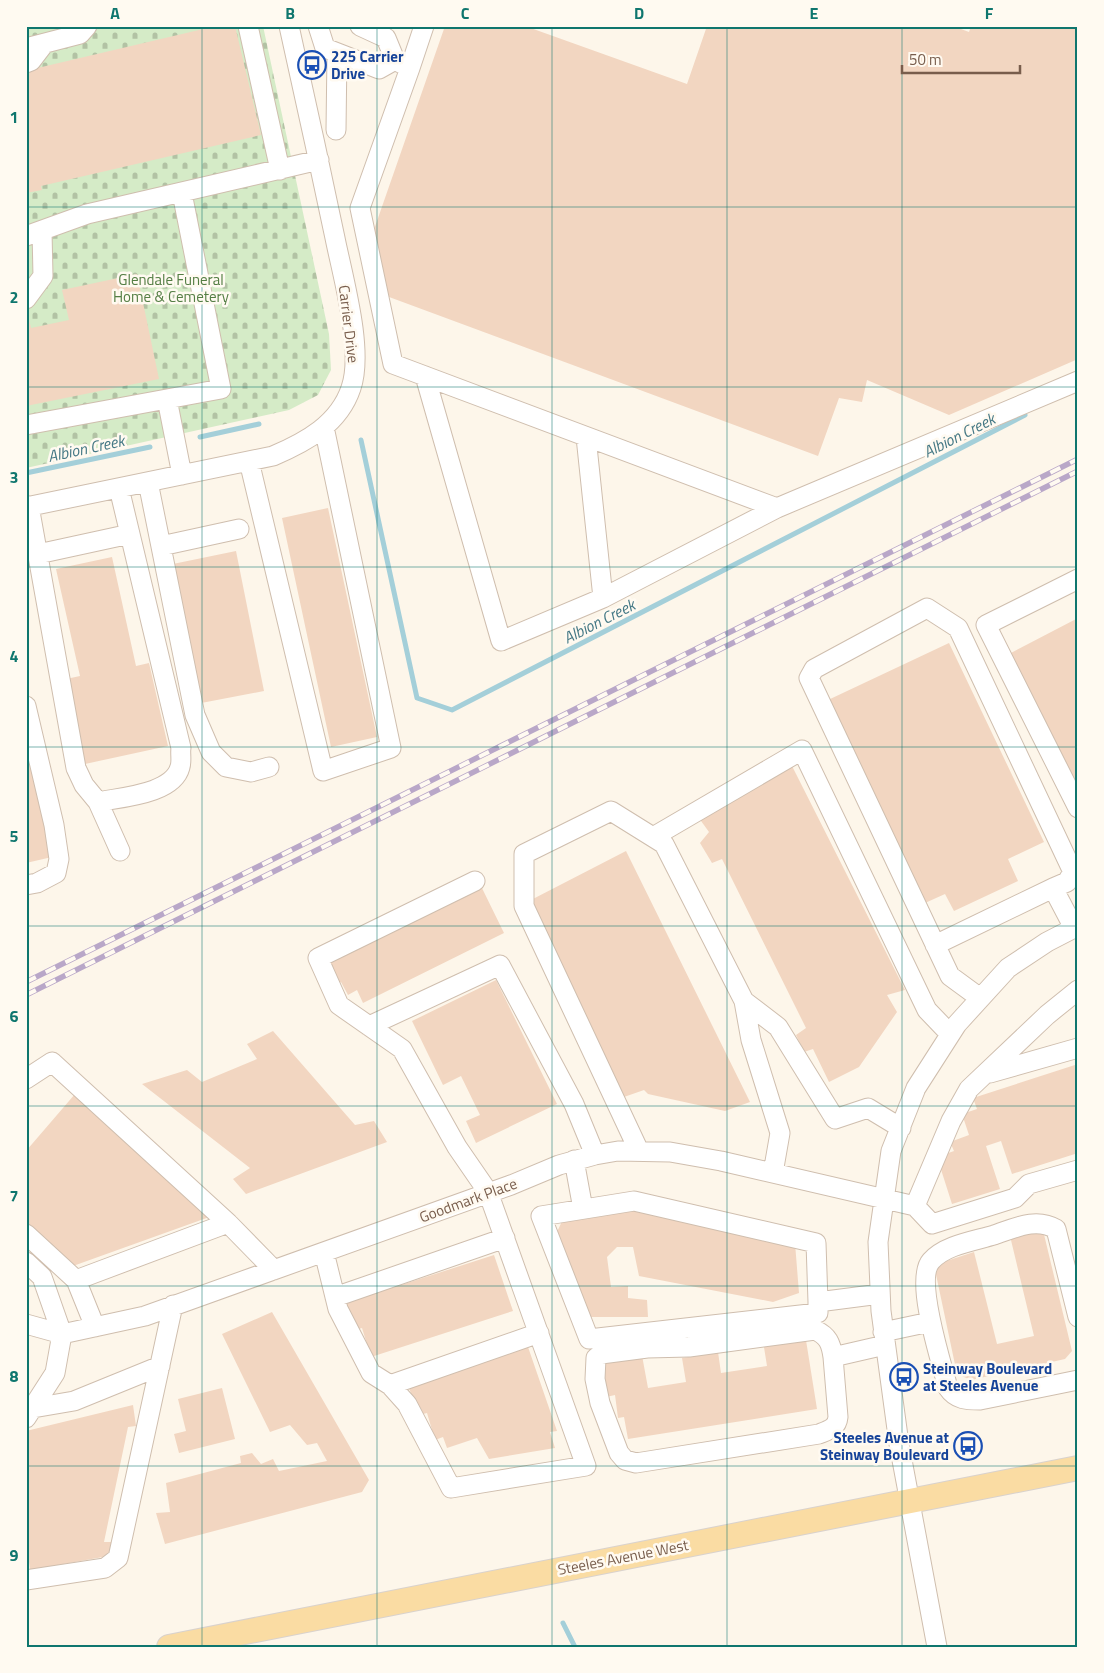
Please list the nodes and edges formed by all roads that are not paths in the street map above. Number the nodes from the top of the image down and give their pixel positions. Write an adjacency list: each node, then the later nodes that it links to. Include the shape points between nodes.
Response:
1 (87, 26): 7 (street, via 80,34)
2 (248, 26): 13 (street)
3 (289, 26): 12 (street, Carrier Drive)
4 (318, 26): 8 (street, via 325,48)
5 (360, 26): 10 (street, via 386,38)
6 (424, 26): 10 (street)
7 (35, 46): 9 (street, via 31,61)
8 (337, 53): 10 (street, via 379,69); 11 (street)
9 (26, 63)
10 (402, 64): 17 (street, via 360,208 392,364)
11 (336, 130)
12 (319, 160): 13 (street); 21 (street, Carrier Drive, via 351,319 355,366 351,388 344,402)
13 (280, 170): 14 (street)
14 (182, 193): 15 (street, via 87,214); 19 (street, via 221,389)
15 (34, 233): 16 (street, via 43,276)
16 (26, 299)
17 (425, 376): 22 (street); 34 (street, via 501,641)
18 (1078, 381): 28 (street)
19 (166, 399): 20 (street); 24 (street)
20 (26, 425)
21 (324, 427): 23 (street, Carrier Drive, via 294,447); 23 (street, via 391,748 323,771)
22 (586, 437): 28 (street); 34 (street)
23 (249, 462): 24 (street, Carrier Drive)
24 (182, 475): 25 (street, Carrier Drive)
25 (148, 482): 26 (street, Carrier Drive); 31 (street)
26 (119, 488): 27 (street, Carrier Drive); 30 (street)
27 (28, 507): 32 (street)
28 (777, 508): 34 (street)
29 (239, 529): 31 (street)
30 (130, 534): 32 (street); 37 (street, via 181,748 180,767 172,781 162,788)
31 (161, 546): 36 (street, via 194,715 212,752 226,767 251,772)
32 (38, 554): 37 (street, via 76,768 84,785)
33 (1078, 579): 38 (street, via 986,625)
34 (603, 598)
35 (26, 706): 42 (street, via 60,860 56,873)
36 (269, 767)
37 (98, 802): 40 (street)
38 (1078, 808)
39 (653, 837): 48 (street, via 664,844); 50 (street, via 802,750 927,1010); 55 (street, via 612,812 524,854 524,906)
40 (120, 851)
41 (475, 881): 49 (street, via 318,958 339,1005)
42 (26, 885)
43 (1053, 888): 44 (street); 45 (street); 45 (street, via 1067,882 1073,872 958,628 927,608 814,669 809,678)
44 (1076, 927): 47 (street, via 1008,968)
45 (936, 945): 47 (street, via 950,976)
46 (1078, 990): 52 (street)
47 (980, 998): 50 (street)
48 (744, 1000): 54 (street, via 778,1027 835,1119 868,1108); 59 (street, via 751,1040 780,1133)
49 (370, 1026): 56 (street, via 500,965 574,1104); 60 (street, via 402,1049 457,1147)
50 (950, 1034): 54 (street, via 916,1088)
51 (1078, 1048): 52 (street)
52 (986, 1074): 62 (street, via 969,1089 951,1121)
53 (26, 1079): 64 (street, via 52,1062)
54 (900, 1128): 61 (street, via 891,1151)
55 (639, 1151): 56 (street, Goodmark Place); 59 (street, Goodmark Place, via 679,1154)
56 (595, 1155): 57 (street, Goodmark Place)
57 (574, 1160): 60 (street, Goodmark Place); 63 (street)
58 (1078, 1170): 62 (street, via 1029,1184 1015,1198 932,1224)
59 (773, 1173): 61 (street, Goodmark Place)
60 (488, 1192): 66 (street); 67 (street, Goodmark Place)
61 (883, 1198): 62 (street, Goodmark Place); 71 (street, via 878,1242)
62 (915, 1206)
63 (583, 1209): 73 (street, via 634,1201 816,1243); 73 (street, via 541,1216 589,1339 818,1314)
64 (228, 1223): 69 (street); 70 (street)
65 (26, 1234): 70 (street)
66 (505, 1238): 72 (street); 79 (street)
67 (324, 1252): 69 (street, Goodmark Place); 72 (street)
68 (26, 1262): 80 (street, via 42,1277)
69 (274, 1270): 74 (street, Goodmark Place)
70 (76, 1280): 78 (street)
71 (880, 1294): 73 (street); 81 (street)
72 (335, 1297): 85 (street, via 371,1374)
73 (818, 1302)
74 (174, 1305): 78 (street, Goodmark Place, via 145,1316); 83 (street)
75 (1078, 1317): 76 (street, via 1061,1243 1056,1229 1046,1223 1026,1224 943,1251 930,1262 924,1276)
76 (930, 1322): 81 (street); 84 (street, via 953,1396 980,1400)
77 (26, 1324): 80 (street)
78 (95, 1327): 80 (street, Goodmark Place)
79 (539, 1333): 85 (street); 85 (street, via 586,1466 451,1488 407,1404)
80 (62, 1334): 86 (street, via 55,1374)
81 (884, 1338): 82 (street); 88 (street)
82 (834, 1357): 82 (street, via 838,1417 833,1428 820,1434 636,1463 625,1460 619,1453 600,1403 595,1379 596,1358 601,1354 689,1347 815,1330 825,1334)
83 (160, 1366): 86 (street, via 74,1401); 89 (street, via 118,1558 106,1568)
84 (1078, 1380)
85 (390, 1385)
86 (30, 1413)
87 (1078, 1468): 88 (main road, Steeles Avenue West)
88 (910, 1500): 90 (main road, Steeles Avenue West); 91 (street)
89 (26, 1580)
90 (169, 1647)
91 (937, 1647)

